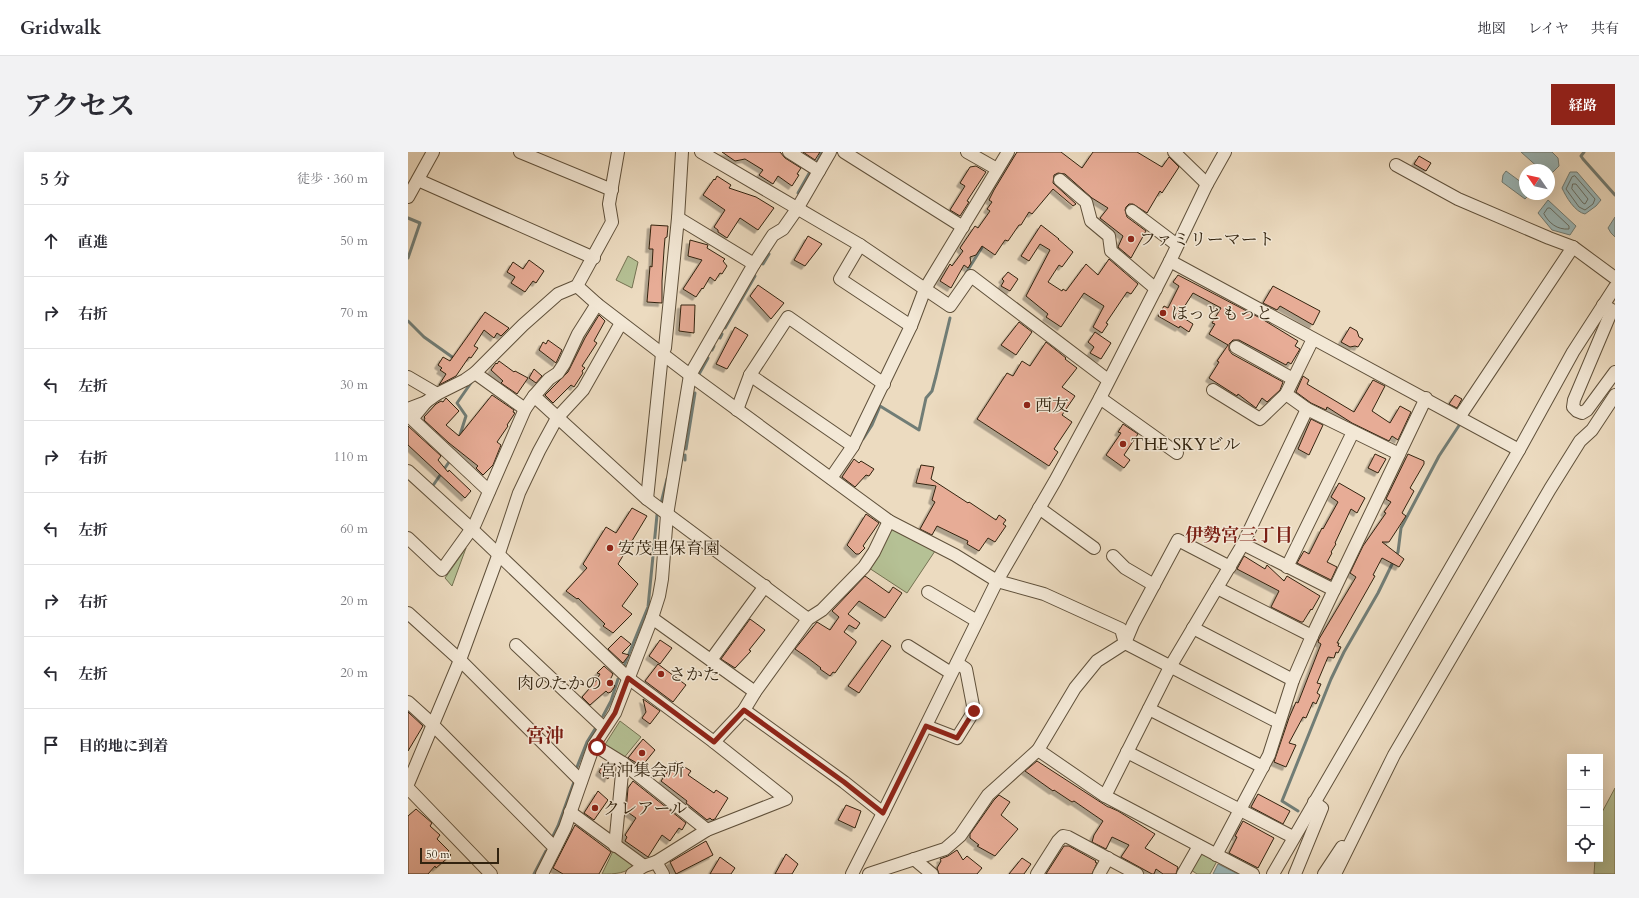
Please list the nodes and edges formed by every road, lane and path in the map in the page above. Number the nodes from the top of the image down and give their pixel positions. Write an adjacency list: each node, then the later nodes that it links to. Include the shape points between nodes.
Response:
1 (433, 152): 16 (street)
2 (520, 152): 19 (street)
3 (618, 152): 19 (street)
4 (682, 152): 23 (street)
5 (701, 152): 21 (street)
6 (789, 152): 15 (street)
7 (830, 152): 15 (street)
8 (844, 152): 24 (street)
9 (967, 152): 14 (street)
10 (1008, 152): 14 (street)
11 (1174, 152): 18 (street)
12 (1225, 152): 18 (street)
13 (1396, 165): 27 (street, via 1458,199)
14 (997, 169): 24 (street)
15 (820, 171): 21 (street)
16 (418, 180): 20 (street); 28 (street)
17 (1060, 180): 35 (street, via 1086,202 1090,221 1109,236 1111,251)
18 (1207, 184): 26 (street)
19 (612, 190): 28 (street, via 609,204 612,222)
20 (408, 197)
21 (797, 209): 25 (street); 30 (street, via 783,229 773,235)
22 (1132, 211): 26 (street)
23 (678, 218): 30 (street); 42 (street, via 665,348)
24 (963, 227): 34 (street)
25 (860, 245): 34 (street); 39 (street, via 840,279)
26 (1177, 245): 29 (street)
27 (1573, 247): 31 (street); 63 (street)
28 (594, 258): 32 (street)
29 (1170, 261): 35 (street); 40 (street)
30 (754, 264): 45 (street)
31 (1615, 278)
32 (577, 286): 36 (street); 44 (street, via 558,294)
33 (1615, 287): 37 (street)
34 (925, 289): 39 (street); 49 (street, via 950,306 970,276)
35 (1156, 289): 49 (street)
36 (597, 304): 38 (street); 55 (street, via 558,373)
37 (1603, 305): 43 (street, via 1612,310 1573,407 1582,413 1587,410); 67 (street, via 1573,352)
38 (621, 323): 42 (street); 64 (street, via 583,390)
39 (911, 326): 50 (street)
40 (1313, 339): 48 (street); 57 (street)
41 (1236, 347): 48 (street)
42 (662, 354): 45 (street); 73 (street)
43 (1615, 372)
44 (474, 373): 52 (street); 60 (street)
45 (690, 375): 62 (street); 75 (street)
46 (750, 375): 50 (street, via 788,316); 62 (street); 66 (street)
47 (408, 377): 52 (street)
48 (1293, 379): 53 (street)
49 (1108, 380): 56 (street)
50 (884, 384): 66 (street)
51 (1212, 390): 53 (street, via 1260,419)
52 (437, 394): 58 (street)
53 (1286, 394): 61 (street)
54 (1615, 395): 129 (street, via 1592,430 1580,441 1550,489 1394,755)
55 (534, 396): 60 (street); 64 (street)
56 (1100, 398): 68 (street); 74 (street)
57 (1426, 398): 63 (street); 69 (street)
58 (426, 402): 59 (street); 72 (street, via 412,420)
59 (408, 409)
60 (525, 409): 72 (street)
61 (1307, 409): 65 (street); 79 (street)
62 (737, 410): 71 (street)
63 (1460, 416): 67 (street)
64 (557, 418): 73 (street); 81 (street, via 519,493)
65 (1353, 432): 69 (street); 84 (street)
66 (854, 446): 71 (street)
67 (1519, 450): 124 (street)
68 (1177, 453)
69 (1399, 454): 89 (street)
70 (408, 471): 77 (street)
71 (831, 478): 76 (street)
72 (489, 491): 77 (street)
73 (647, 499): 75 (street)
74 (1039, 508): 80 (street); 85 (street)
75 (667, 515): 87 (street); 92 (street, via 662,579)
76 (889, 521): 85 (street, via 955,555); 93 (street, via 864,567 822,610)
77 (472, 530): 78 (street, via 442,570); 81 (street)
78 (408, 538)
79 (1243, 544): 83 (street); 84 (street)
80 (1094, 548)
81 (498, 556): 100 (street); 104 (street)
82 (1113, 556): 86 (street, via 1125,568)
83 (1230, 567): 86 (street, via 1178,540); 88 (street)
84 (1288, 567): 89 (street)
85 (997, 581): 94 (street); 97 (street, via 1044,594 1121,629)
86 (1154, 585): 97 (street)
87 (765, 586): 93 (street); 101 (street)
88 (1217, 588): 95 (street); 96 (street)
89 (1334, 590): 96 (street)
90 (928, 592): 94 (street)
91 (408, 613): 100 (street)
92 (652, 618): 101 (street); 104 (street)
93 (808, 619): 106 (street)
94 (977, 621): 103 (street)
95 (1193, 628): 102 (street); 105 (street)
96 (1312, 636): 105 (street)
97 (1125, 643): 102 (street); 116 (street, via 1097,661 1075,688)
98 (516, 645): 113 (street)
99 (908, 646): 103 (street)
100 (460, 660): 111 (street); 120 (street)
101 (711, 660): 106 (street)
102 (1170, 667): 108 (street); 110 (street)
103 (954, 668): 112 (street); 112 (street, via 966,669 974,711 957,738)
104 (628, 678): 113 (street, via 615,713); 114 (street)
105 (1293, 680): 110 (street)
106 (755, 692): 109 (street)
107 (408, 702): 111 (street)
108 (1149, 709): 117 (street); 119 (street)
109 (744, 710): 114 (street); 127 (street)
110 (1278, 722): 119 (street)
111 (433, 726): 121 (street); 133 (street)
112 (926, 726): 127 (street)
113 (604, 728): 115 (street)
114 (714, 742): 128 (street, via 786,799)
115 (594, 745): 118 (street); 120 (street)
116 (1038, 750): 123 (street); 136 (street, via 988,796 960,836 945,849)
117 (1127, 752): 123 (street); 125 (street)
118 (623, 763): 128 (street); 131 (street)
119 (1263, 767): 125 (street)
120 (581, 781): 126 (street)
121 (408, 784)
122 (408, 788): 139 (street)
123 (1105, 796): 132 (street)
124 (1314, 802): 130 (street); 152 (street, via 1322,808)
125 (1240, 811): 130 (street); 134 (street)
126 (570, 812): 131 (street); 133 (street)
127 (883, 813): 143 (street)
128 (708, 830): 137 (street)
129 (1355, 836): 153 (street, via 1340,848); 154 (street)
130 (1293, 837): 151 (street)
131 (615, 846): 138 (street)
132 (1199, 846): 134 (street); 149 (street)
133 (555, 848): 140 (street)
134 (1216, 855): 150 (street)
135 (1108, 858): 146 (street, via 1063,836); 147 (street); 148 (street)
136 (914, 859): 144 (street); 145 (street)
137 (656, 862): 138 (street); 142 (street)
138 (644, 866): 141 (street)
139 (491, 874)
140 (542, 874)
141 (632, 874)
142 (663, 874)
143 (852, 874)
144 (869, 874)
145 (932, 874)
146 (1037, 874)
147 (1099, 874)
148 (1137, 874)
149 (1183, 874)
150 (1253, 874)
151 (1273, 874)
152 (1295, 874)
153 (1324, 874)
154 (1335, 874)

